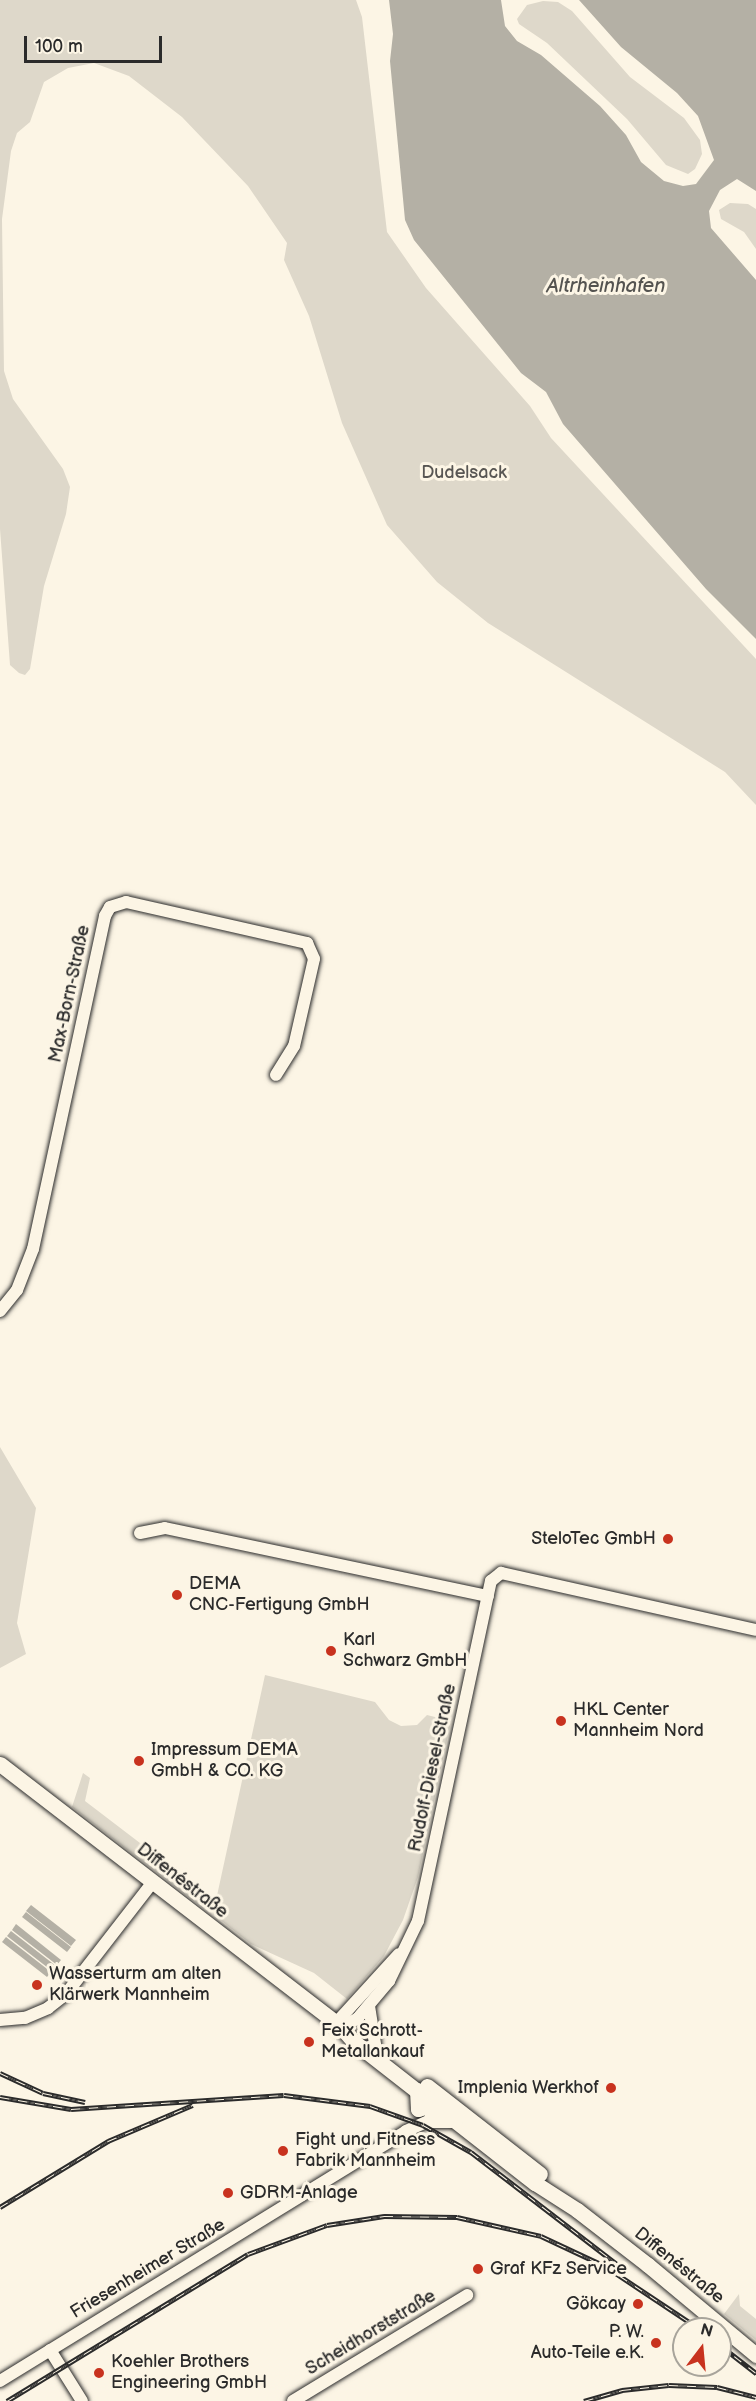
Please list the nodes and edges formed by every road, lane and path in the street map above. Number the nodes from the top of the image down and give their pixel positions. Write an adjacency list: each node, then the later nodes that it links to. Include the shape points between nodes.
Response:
1 (276, 1075): 2 (street, Max-Born-Straße, via 294,1046 314,959 307,944 126,902 110,907 33,1249 17,1290)
2 (0, 1311)
3 (140, 1533): 4 (street, via 165,1528)
4 (488, 1596): 5 (street, Rudolf-Diesel-Straße, via 491,1581 501,1573); 8 (street, Rudolf-Diesel-Straße, via 426,1887)
5 (756, 1630)
6 (0, 1764): 7 (main road, Diffenéstraße)
7 (152, 1883): 10 (street, via 66,1994 40,2012); 11 (main road, Diffenéstraße)
8 (408, 1944): 9 (street, Rudolf-Diesel-Straße, via 400,1964); 11 (street, Rudolf-Diesel-Straße)
9 (369, 2006): 11 (street, Rudolf-Diesel-Straße, via 357,2019); 12 (street)
10 (0, 2020)
11 (339, 2025): 12 (main road, Diffenéstraße, via 360,2033); 13 (main road, Diffenéstraße)
12 (375, 2045): 14 (main road, Diffenéstraße)
13 (417, 2090): 14 (main road, Diffenéstraße); 15 (main road)
14 (439, 2098): 15 (main road); 16 (main road); 17 (main road, Diffenéstraße); 19 (main road, Diffenéstraße, via 543,2176)
15 (418, 2109): 18 (street, Friesenheimer Straße)
16 (431, 2120): 17 (main road); 18 (street, Friesenheimer Straße)
17 (455, 2120): 19 (main road, Diffenéstraße, via 535,2183)
18 (406, 2131): 21 (street, Friesenheimer Straße)
19 (577, 2210): 22 (main road, Diffenéstraße)
20 (467, 2295): 25 (street, Scheidhorststraße)
21 (50, 2350): 23 (street, Friesenheimer Straße); 24 (street)
22 (756, 2355)
23 (0, 2381)
24 (82, 2401)
25 (293, 2401)

